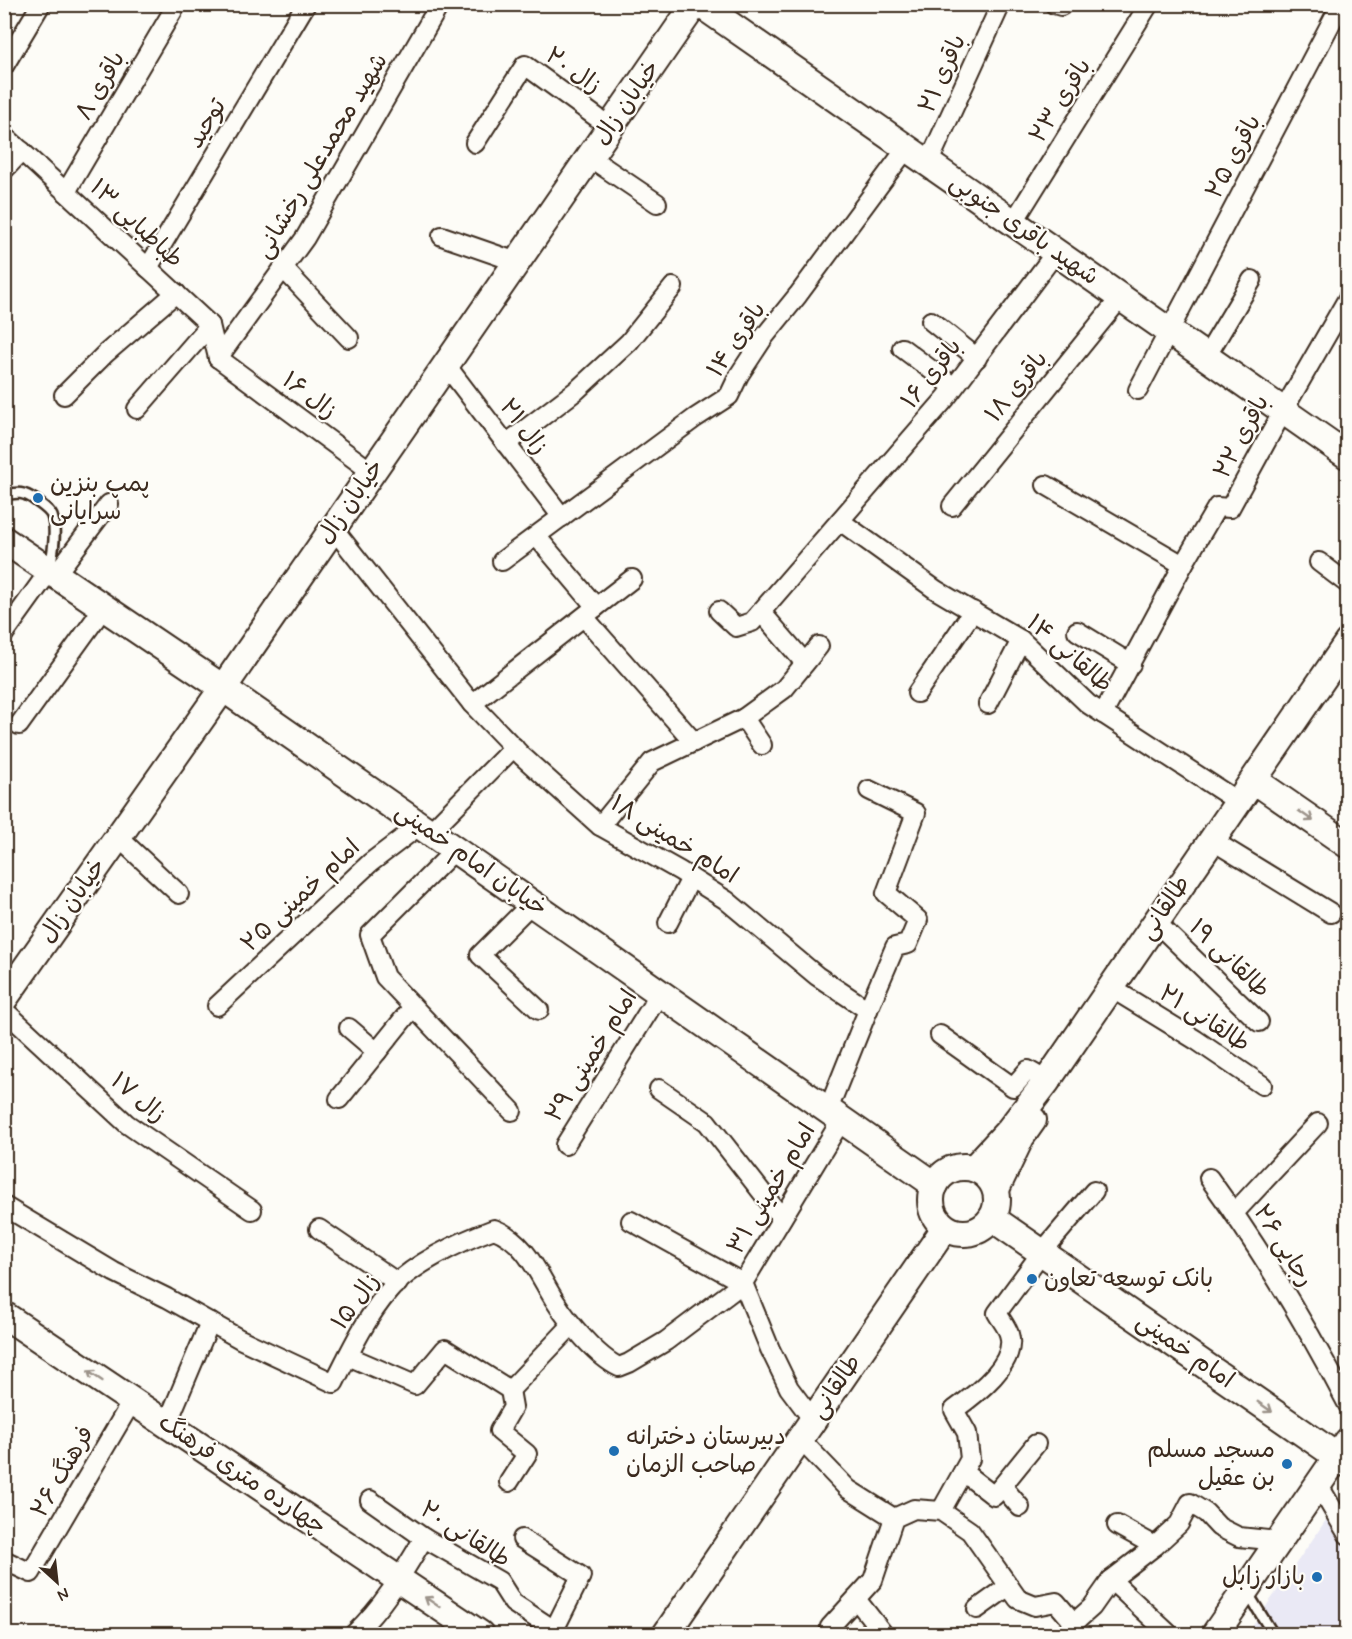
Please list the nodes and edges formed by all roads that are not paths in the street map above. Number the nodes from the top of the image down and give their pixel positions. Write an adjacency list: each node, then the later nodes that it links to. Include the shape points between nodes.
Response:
1 (41, 4): 12 (street)
2 (177, 4): 21 (street, باقری ۸)
3 (306, 4): 27 (street, توحید)
4 (441, 4): 28 (street, شهید محمدعلی رخشانی)
5 (695, 4): 13 (main road, خیابان زال)
6 (700, 4): 16 (main road, شهید باقری جنوبی)
7 (1001, 4): 19 (street, باقری ۲۱)
8 (1054, 4): 9 (street)
9 (1062, 4)
10 (1149, 4): 23 (street, باقری ۲۳)
11 (1341, 4): 36 (street, باقری ۲۵)
12 (4, 66)
13 (610, 127): 15 (street, زال ۲۰, via 525,65); 18 (main road, خیابان زال)
14 (4, 135): 17 (street, طباطبایی ۱۳)
15 (475, 143)
16 (906, 149): 19 (main road, شهید باقری جنوبی); 55 (street, باقری ۱۴, via 764,337 729,396)
17 (22, 151): 20 (street); 21 (street, طباطبایی ۱۳)
18 (590, 157): 22 (street); 26 (main road, خیابان زال)
19 (928, 164): 23 (main road, شهید باقری جنوبی)
20 (4, 170)
21 (66, 192): 27 (street, طباطبایی ۱۳)
22 (657, 203)
23 (1013, 223): 25 (main road, شهید باقری جنوبی)
24 (442, 236): 26 (street)
25 (1056, 252): 32 (main road, شهید باقری جنوبی); 41 (street, باقری ۱۶)
26 (517, 262): 42 (main road, خیابان زال)
27 (148, 268): 31 (street, طباطبایی ۱۳)
28 (284, 268): 37 (street); 39 (street, شهید محمدعلی رخشانی)
29 (1252, 280): 40 (street)
30 (673, 287): 48 (street, via 628,342 577,390)
31 (176, 293): 35 (street, طباطبایی ۱۳); 45 (street)
32 (1120, 297): 36 (main road, شهید باقری جنوبی); 54 (street, باقری ۱۸)
33 (1347, 298): 47 (street, باقری ۲۲)
34 (931, 321): 41 (street)
35 (210, 325): 39 (street); 46 (street)
36 (1169, 331): 40 (main road, شهید باقری جنوبی); 44 (street, باقری ۲۵)
37 (349, 338)
38 (902, 348): 43 (street)
39 (218, 357): 50 (street, زال ۱۶)
40 (1206, 357): 47 (main road, شهید باقری جنوبی)
41 (977, 358): 43 (street, باقری ۱۶)
42 (446, 365): 48 (street, زال ۲۱); 50 (main road, خیابان زال)
43 (954, 387): 56 (street, باقری ۱۶)
44 (1138, 390)
45 (64, 395)
46 (137, 410)
47 (1283, 411): 49 (main road, شهید باقری جنوبی); 62 (street, باقری ۲۲, via 1230,508 1217,507)
48 (506, 444): 55 (street, زال ۲۱)
49 (1347, 456)
50 (372, 472): 57 (main road, خیابان زال)
51 (1046, 485): 62 (street)
52 (4, 495): 63 (lane, via 25,493 52,516)
53 (109, 504): 63 (street)
54 (952, 506)
55 (562, 518): 58 (street, باقری ۱۴)
56 (840, 521): 68 (street, طالقانی ۱۴, via 936,590); 70 (street, باقری ۱۶)
57 (333, 528): 79 (main road, خیابان زال); 81 (street, امام خمینی ۱۸)
58 (537, 537): 60 (street, باقری ۱۴); 69 (street)
59 (4, 540): 63 (main road, خیابان امام خمینی)
60 (502, 561)
61 (1319, 562): 65 (street)
62 (1184, 565): 77 (street, باقری ۲۲)
63 (53, 572): 66 (main road, خیابان امام خمینی); 72 (street)
64 (632, 579): 69 (street)
65 (1347, 584)
66 (104, 607): 79 (main road, خیابان امام خمینی); 85 (street)
67 (719, 611): 70 (street, باقری ۱۶, via 736,627 752,622)
68 (973, 611): 73 (street, طالقانی ۱۴); 80 (street)
69 (590, 612): 81 (street); 86 (street)
70 (761, 612): 76 (street)
71 (1077, 631): 77 (street)
72 (4, 634)
73 (1021, 640): 82 (street); 83 (street, طالقانی ۱۴)
74 (1347, 642): 91 (main road, طالقانی)
75 (819, 646): 76 (street)
76 (805, 663): 84 (street, via 784,689)
77 (1131, 664): 83 (street, باقری ۲۲)
78 (1347, 667): 89 (main road, طالقانی)
79 (223, 688): 93 (main road, خیابان امام خمینی); 94 (main road, خیابان زال)
80 (917, 693)
81 (472, 704): 88 (street, امام خمینی ۱۸)
82 (988, 704)
83 (1103, 714): 91 (street, طالقانی ۱۴)
84 (744, 718): 86 (street); 87 (street)
85 (20, 725)
86 (694, 742): 92 (street, via 652,762)
87 (762, 745)
88 (514, 747): 92 (street, امام خمینی ۱۸); 93 (street, امام خمینی ۲۵)
89 (1264, 787): 95 (main road, one-way to 95); 96 (main road, طالقانی)
90 (869, 790): 111 (street, via 916,813 886,892 918,920 908,945 895,947)
91 (1237, 801): 116 (main road, طالقانی)
92 (600, 826): 98 (street, امام خمینی ۱۸)
93 (425, 829): 97 (main road, خیابان امام خمینی); 107 (street, امام خمینی ۲۵, via 370,863)
94 (118, 837): 99 (street); 106 (main road, خیابان زال)
95 (1347, 845)
96 (1223, 847): 101 (street); 103 (main road, طالقانی)
97 (455, 850): 100 (main road, خیابان امام خمینی); 108 (street, via 370,934 385,977)
98 (691, 878): 102 (street); 111 (street, امام خمینی ۱۸, via 726,900 816,976)
99 (179, 894)
100 (532, 903): 104 (main road, خیابان امام خمینی); 110 (street, via 480,955)
101 (1331, 913)
102 (668, 923)
103 (1165, 931): 105 (main road, طالقانی); 112 (street, طالقانی ۱۹)
104 (660, 993): 121 (main road, خیابان امام خمینی); 123 (street, امام خمینی ۲۹)
105 (1120, 994): 117 (street, طالقانی ۲۱); 127 (main road, طالقانی, via 1021,1137)
106 (4, 999)
107 (217, 1006)
108 (413, 1007): 115 (street); 120 (street)
109 (4, 1010): 130 (street, زال ۱۷, via 127,1124)
110 (539, 1010)
111 (868, 1010): 121 (street)
112 (1259, 1022)
113 (349, 1028): 115 (street)
114 (940, 1035): 116 (street, via 1013,1087 1028,1070)
115 (377, 1052): 119 (street)
116 (1047, 1081): 124 (main road, طالقانی, via 1010,1130)
117 (1262, 1085)
118 (658, 1089): 132 (street, via 707,1122)
119 (339, 1099)
120 (512, 1111)
121 (835, 1115): 126 (main road, خیابان امام خمینی); 132 (street, امام خمینی ۳۱)
122 (1318, 1124): 131 (street)
123 (565, 1145)
124 (974, 1167): 126 (main road, via 951,1169); 127 (main road, via 984,1172)
125 (1209, 1178): 131 (street, رجایی ۲۶)
126 (935, 1185): 135 (main road, via 933,1213)
127 (996, 1189): 133 (main road, via 997,1209)
128 (1094, 1191): 137 (street)
129 (4, 1206): 141 (street, زال ۱۵, via 114,1272)
130 (252, 1210)
131 (1234, 1213): 146 (street, رجایی ۲۶, via 1321,1353)
132 (782, 1218): 139 (street, امام خمینی ۳۱)
133 (992, 1218): 135 (main road, via 985,1226 966,1233); 137 (main road, امام خمینی)
134 (631, 1221): 139 (street)
135 (945, 1228): 148 (main road, طالقانی)
136 (318, 1229): 138 (street)
137 (1041, 1252): 150 (main road, امام خمینی, one-way to 150); 151 (street, via 997,1314 1010,1335 1007,1359 980,1391 954,1410 967,1433 970,1460)
138 (398, 1283): 142 (street, زال ۱۵, via 442,1253 494,1229 506,1233 528,1255); 143 (street, زال ۱۵, via 361,1330)
139 (742, 1283): 142 (street, زال ۱۵, via 666,1341 619,1367); 148 (street)
140 (4, 1315): 145 (main road, چهارده متری فرهنگ, one-way to 140)
141 (210, 1322): 143 (street, زال ۱۵, via 334,1383); 147 (street)
142 (572, 1326): 144 (street)
143 (348, 1356): 144 (street, via 415,1385 445,1349)
144 (510, 1390): 152 (street, via 513,1407 499,1431 527,1454)
145 (132, 1401): 147 (main road, چهارده متری فرهنگ); 165 (street, فرهنگ ۲۶, via 31,1573)
146 (1347, 1405)
147 (167, 1424): 166 (main road, چهارده متری فرهنگ)
148 (807, 1429): 158 (street, via 848,1489); 177 (main road, طالقانی)
149 (1036, 1444): 154 (street)
150 (1344, 1454): 153 (main road)
151 (963, 1472): 154 (street, via 994,1496); 157 (street)
152 (508, 1482)
153 (1318, 1484): 160 (street); 163 (main road)
154 (1002, 1486): 156 (street)
155 (370, 1500): 161 (street, طالقانی ۲۰)
156 (1020, 1507)
157 (941, 1511): 158 (street, via 914,1509); 168 (street, via 970,1531)
158 (894, 1518): 170 (street, via 873,1580)
159 (1117, 1525): 164 (street)
160 (1347, 1535)
161 (424, 1538): 166 (street); 173 (street, طالقانی ۲۰, via 499,1581 513,1603)
162 (522, 1539): 173 (street, via 581,1576)
163 (1279, 1541): 164 (street, via 1239,1537 1219,1527 1190,1503 1179,1524); 169 (main road)
164 (1155, 1546): 167 (street)
165 (4, 1560)
166 (399, 1580): 175 (street, via 374,1616); 176 (main road, چهارده متری فرهنگ, one-way to 166)
167 (1110, 1580): 172 (street, via 1092,1607); 179 (street)
168 (1009, 1586): 171 (street); 172 (street, via 1018,1599 1035,1606 1056,1602)
169 (1246, 1590): 180 (main road); 181 (lane)
170 (856, 1599): 174 (street); 178 (street, via 830,1627)
171 (976, 1609)
172 (1070, 1629)
173 (557, 1632)
174 (882, 1632)
175 (354, 1635)
176 (480, 1635)
177 (666, 1635)
178 (833, 1635)
179 (1169, 1635)
180 (1215, 1635)
181 (1273, 1635)

